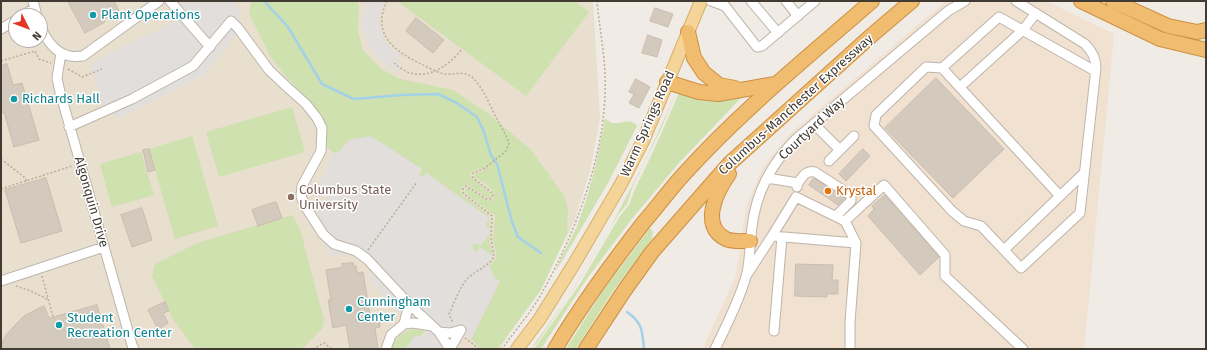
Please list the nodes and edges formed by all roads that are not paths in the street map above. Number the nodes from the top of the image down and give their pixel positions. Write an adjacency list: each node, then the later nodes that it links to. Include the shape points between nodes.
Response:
1 (159, 1): 23 (street, via 84,56)
2 (170, 1): 21 (street)
3 (701, 1): 18 (main road, Warm Springs Road)
4 (711, 1): 19 (street, via 725,6 757,48)
5 (751, 1): 19 (street)
6 (786, 1): 15 (street)
7 (815, 1): 15 (street)
8 (872, 1): 27 (highway, Columbus-Manchester Expressway)
9 (912, 1): 33 (highway, Columbus-Manchester Expressway)
10 (966, 1): 30 (street, Courtyard Way, via 948,11)
11 (1016, 1): 14 (street)
12 (1081, 1): 22 (highway, via 1160,40)
13 (1113, 1): 17 (highway, via 1168,26 1197,32)
14 (1036, 13): 16 (street); 25 (street, via 1085,44 1093,54)
15 (798, 16): 19 (street)
16 (1023, 30): 24 (street, via 1000,17); 25 (street); 28 (street)
17 (1206, 30)
18 (688, 32): 26 (main road, Warm Springs Road); 29 (highway, via 694,58 704,73 720,85)
19 (778, 33)
20 (48, 40): 23 (street)
21 (210, 47): 31 (street, via 193,66 132,99); 51 (street, via 231,21 269,70 306,104 317,118 322,128 320,151 302,186 305,206 323,234 334,244 350,248 364,257)
22 (1206, 50)
23 (61, 53): 31 (street, Algonquin Drive, via 57,78)
24 (942, 68): 28 (street); 48 (street, via 926,66 876,115 874,126 952,211 964,221 981,226)
25 (1095, 71): 36 (street)
26 (666, 82): 29 (highway, via 699,92 718,94); 59 (main road, Warm Springs Road, via 643,141 621,184 562,284)
27 (776, 84): 29 (highway); 60 (highway, Columbus-Manchester Expressway, via 730,127 663,199 595,287)
28 (960, 87): 39 (street)
29 (742, 90)
30 (814, 124): 34 (street); 37 (street, Courtyard Way, via 786,149)
31 (70, 127): 47 (street, Algonquin Drive)
32 (854, 136): 34 (street)
33 (747, 148): 45 (highway, via 715,197 713,223 717,234 727,240); 61 (highway, Columbus-Manchester Expressway, via 729,164 652,252)
34 (840, 150): 35 (street)
35 (829, 161)
36 (1084, 173): 39 (street); 48 (street, via 1080,213 1021,268)
37 (766, 178): 38 (street); 45 (street, Courtyard Way, via 754,211)
38 (798, 183): 40 (street); 41 (street, via 805,173 815,172 849,194 851,201)
39 (1060, 196): 48 (street)
40 (796, 197): 41 (street); 43 (street)
41 (836, 216): 42 (street)
42 (845, 221): 46 (street); 64 (street, via 884,185 945,255 945,276)
43 (772, 236): 44 (street); 49 (street)
44 (782, 237): 46 (street); 54 (street)
45 (750, 241): 49 (street, Courtyard Way)
46 (856, 242): 63 (street)
47 (104, 247): 50 (street); 56 (street, Algonquin Drive)
48 (1004, 250)
49 (746, 278): 62 (street, Courtyard Way)
50 (1, 281)
51 (409, 304): 52 (street); 53 (street)
52 (404, 324): 53 (street); 57 (street, via 391,335)
53 (432, 326): 55 (street)
54 (774, 331)
55 (439, 332): 58 (street); 58 (street, via 458,332)
56 (134, 349)
57 (386, 349)
58 (449, 349)
59 (517, 349)
60 (556, 349)
61 (586, 349)
62 (715, 349)
63 (850, 349)
64 (1024, 349)

